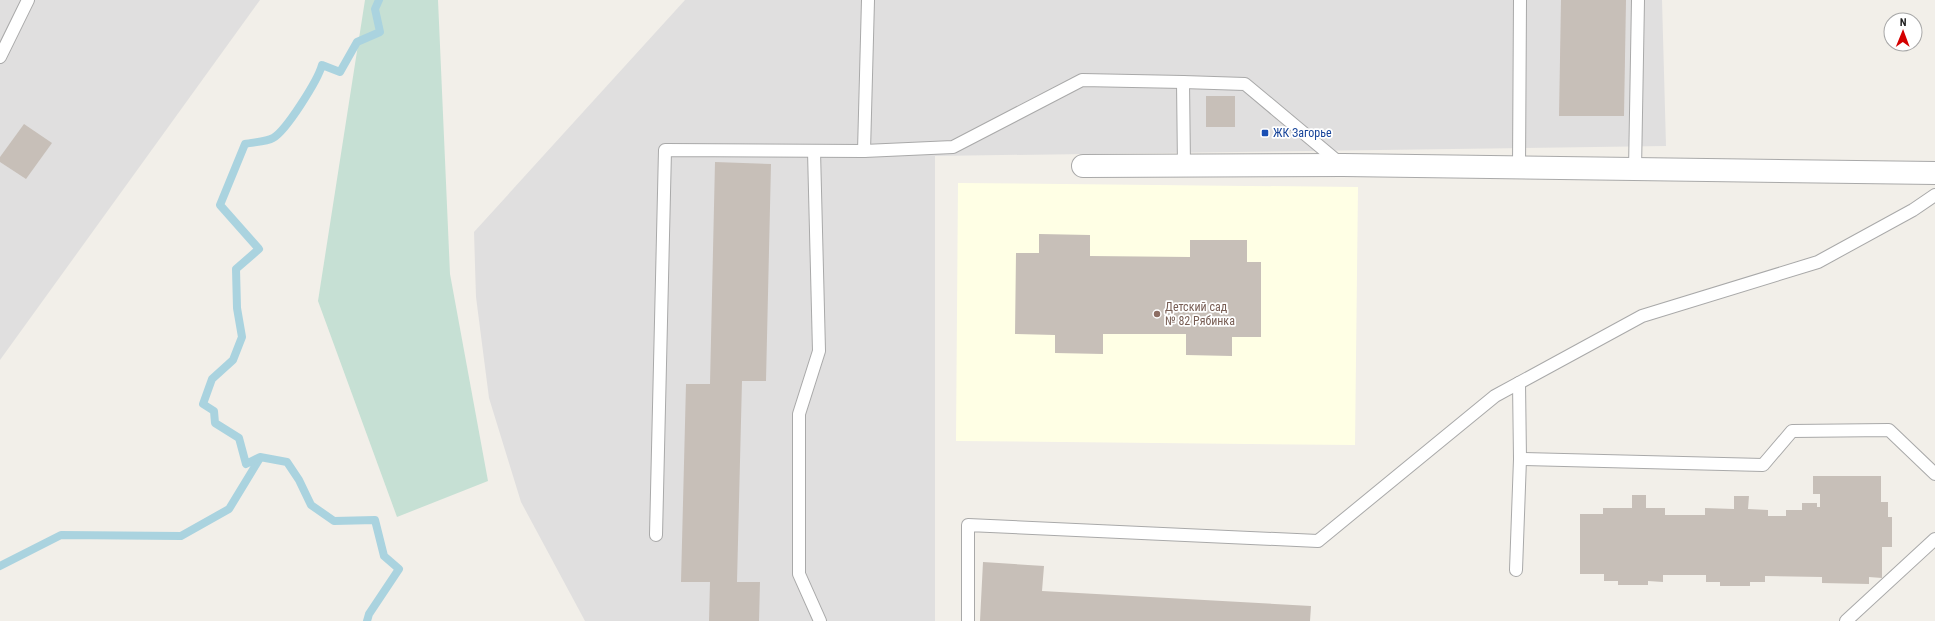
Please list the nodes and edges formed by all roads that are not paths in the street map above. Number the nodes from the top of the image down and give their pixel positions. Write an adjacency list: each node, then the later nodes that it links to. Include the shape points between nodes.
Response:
1 (28, 0): 5 (lane)
2 (868, 0): 8 (lane)
3 (1520, 0): 12 (lane)
4 (1638, 0): 13 (lane)
5 (0, 57)
6 (1184, 82): 8 (lane, via 1082,80 953,147); 10 (lane); 11 (lane, via 1245,84)
7 (814, 151): 8 (lane); 19 (lane, via 665,150); 22 (lane, via 819,351 799,414 799,574)
8 (864, 151)
9 (1083, 166): 10 (street)
10 (1184, 166): 11 (street)
11 (1343, 166): 12 (street)
12 (1519, 167): 13 (street)
13 (1635, 170): 14 (street)
14 (1935, 173)
15 (1935, 195): 16 (lane, via 1913,210 1818,262 1642,316)
16 (1519, 383): 17 (lane); 23 (lane, via 1494,396 1318,541 968,525)
17 (1520, 459): 18 (lane, via 1763,465 1792,431 1889,430); 21 (lane)
18 (1935, 474)
19 (656, 535)
20 (1935, 539): 24 (lane)
21 (1516, 570)
22 (820, 621)
23 (968, 621)
24 (1846, 621)

